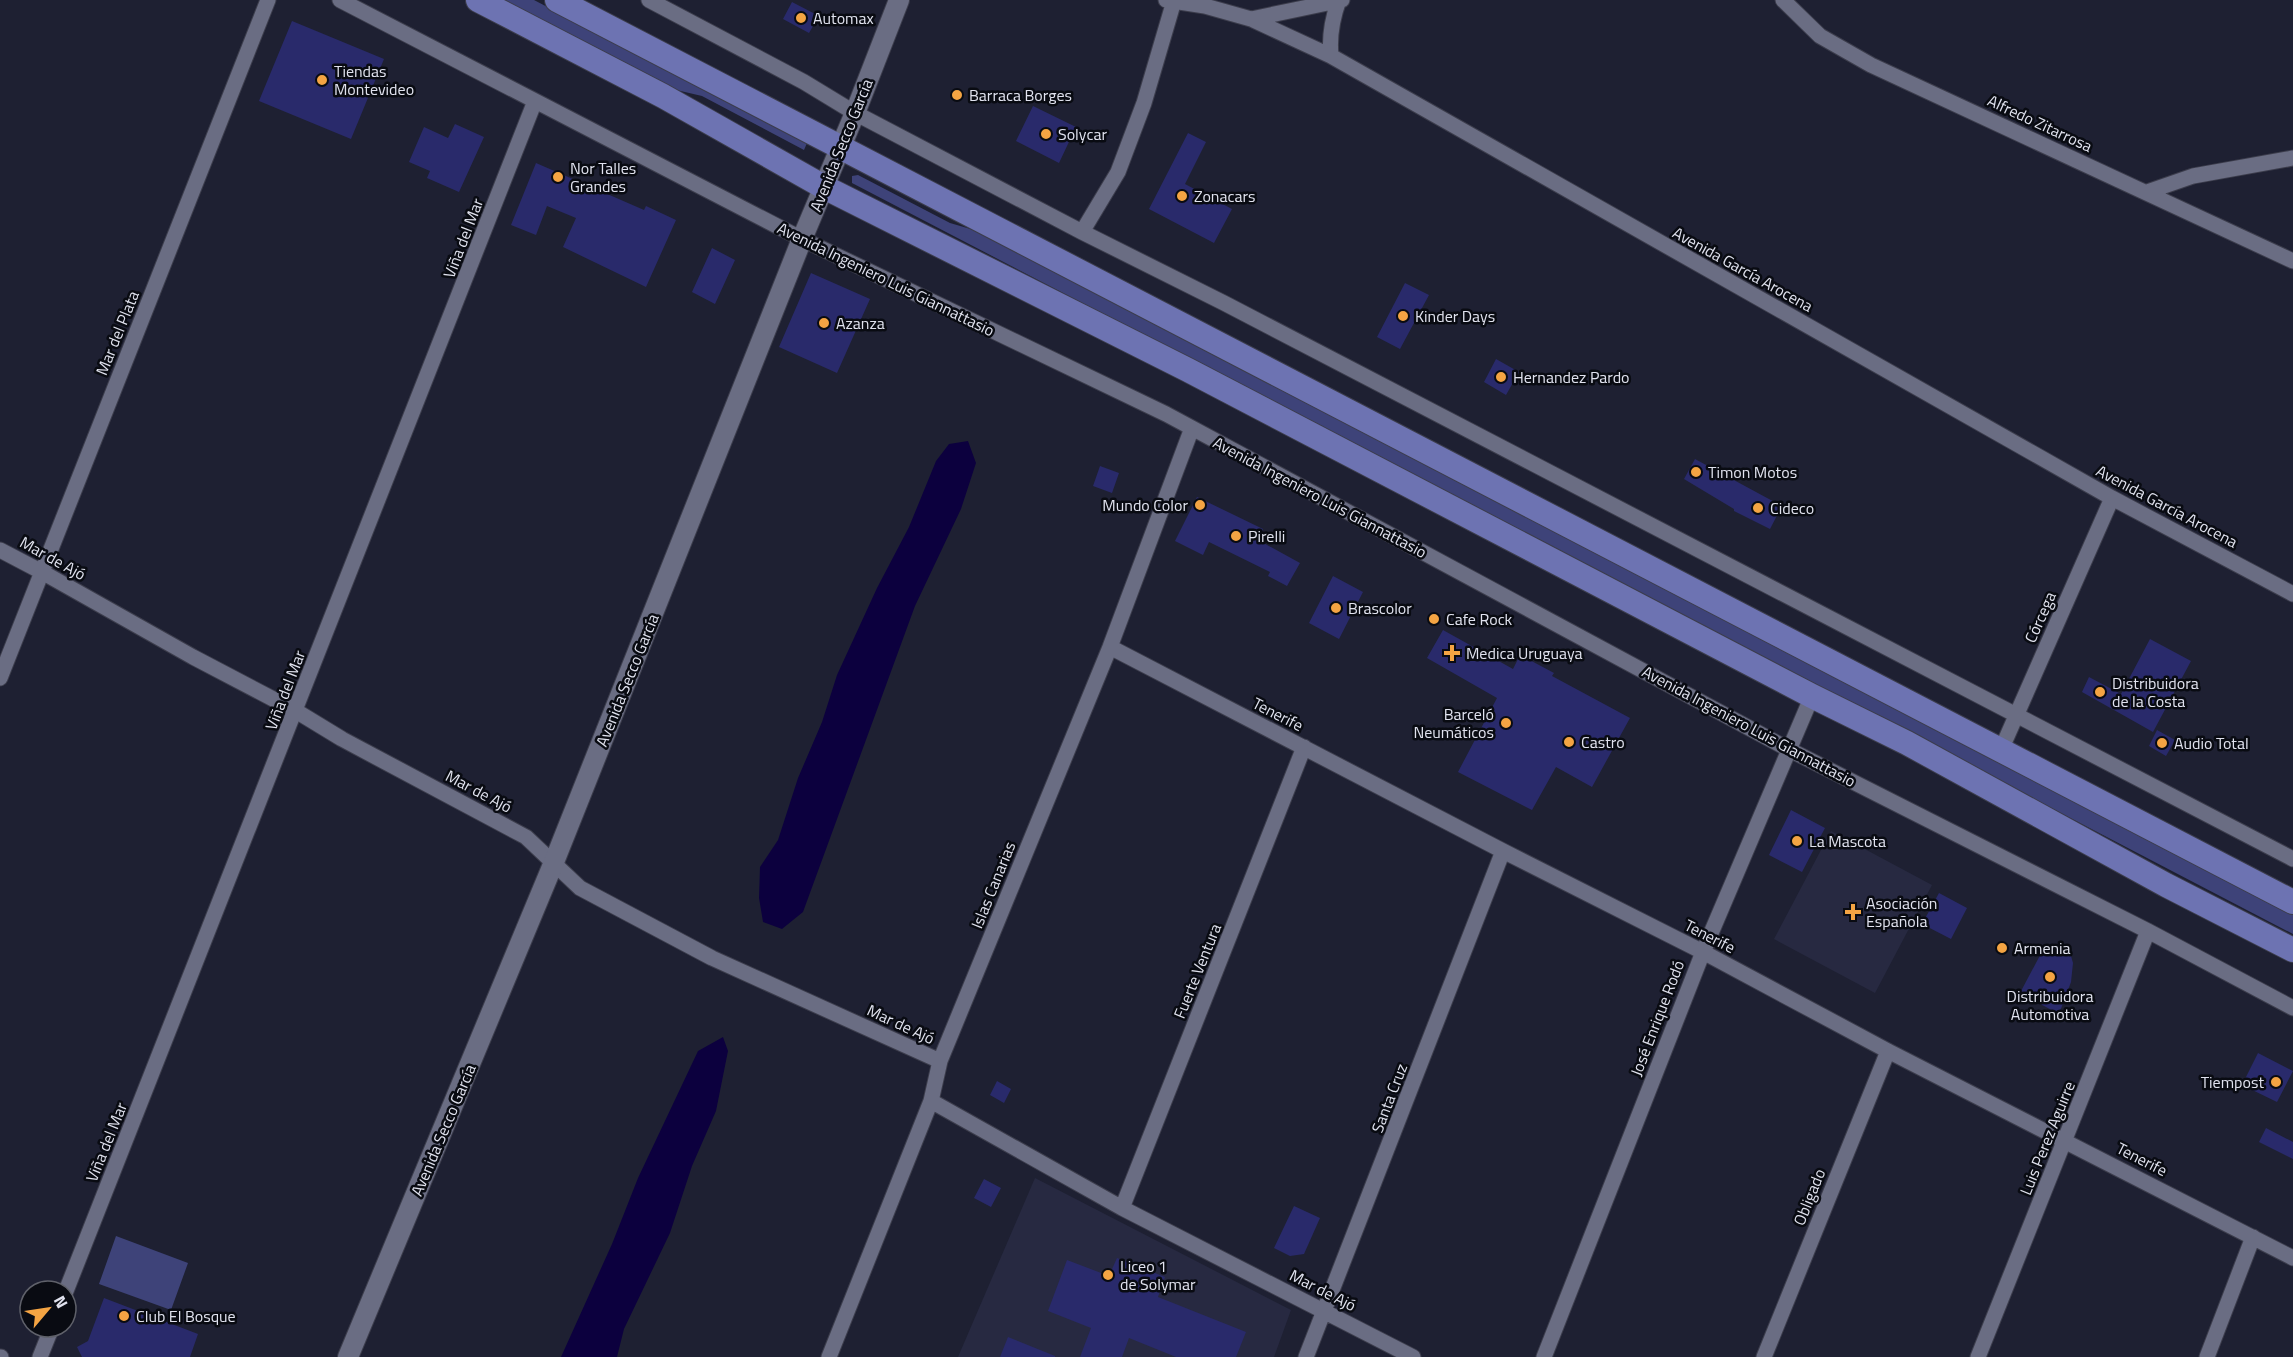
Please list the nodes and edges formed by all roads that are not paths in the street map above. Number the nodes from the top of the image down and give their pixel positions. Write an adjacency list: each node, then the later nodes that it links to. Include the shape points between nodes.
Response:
1 (268, 0): 25 (street, Mar del Plata)
2 (340, 0): 13 (street, Avenida Ingeniero Luis Giannattasio)
3 (478, 0): 17 (main road, via 663,96)
4 (557, 0): 15 (main road)
5 (649, 0): 14 (street)
6 (899, 0): 14 (street, Avenida Secco García)
7 (1340, 0): 11 (street); 12 (street, via 1332,19)
8 (1783, 0): 18 (street, Alfredo Zitarrosa, via 1820,36 1871,65)
9 (1170, 1): 10 (street, Avenida García Arocena); 19 (street, via 1144,103 1118,172)
10 (1205, 3): 11 (street, Avenida García Arocena)
11 (1251, 19): 12 (street, Avenida García Arocena)
12 (1331, 56): 23 (street, Avenida García Arocena)
13 (535, 101): 20 (street, Avenida Ingeniero Luis Giannattasio); 30 (street, Viña del Mar)
14 (855, 113): 15 (street, Avenida Secco García); 19 (street)
15 (841, 148): 17 (street, Avenida Secco García); 34 (main road)
16 (2293, 158): 18 (street, via 2193,176)
17 (824, 187): 20 (street, Avenida Secco García); 29 (main road, via 1188,370)
18 (2146, 192): 21 (street, Alfredo Zitarrosa)
19 (1082, 232): 31 (street)
20 (802, 239): 22 (street, Avenida Ingeniero Luis Giannattasio); 37 (street, Avenida Secco García)
21 (2293, 261)
22 (1192, 428): 27 (street, Islas Canarias); 33 (street, Avenida Ingeniero Luis Giannattasio)
23 (2112, 498): 26 (street, Avenida García Arocena); 31 (street, Córcega)
24 (0, 550): 25 (street, Mar de Ajó)
25 (42, 572): 28 (street, Mar del Plata); 30 (street, Mar de Ajó)
26 (2293, 594)
27 (1110, 647): 32 (street, Tenerife); 44 (street, Islas Canarias)
28 (0, 678)
29 (1812, 696): 33 (street, José Enrique Rodó); 40 (main road)
30 (296, 711): 37 (street, Mar de Ajó, via 526,837); 50 (street, Viña del Mar)
31 (2017, 715): 34 (street, Córcega); 36 (street)
32 (1304, 747): 35 (street, Tenerife); 47 (street, Fuerte Ventura)
33 (1790, 750): 39 (street, Avenida Ingeniero Luis Giannattasio); 41 (street, José Enrique Rodó)
34 (2001, 750): 38 (main road)
35 (1503, 851): 41 (street, Tenerife); 51 (street, Santa Cruz)
36 (2293, 859)
37 (554, 862): 44 (street, Mar de Ajó, via 580,888 712,958); 54 (street, Avenida Secco García)
38 (2293, 902)
39 (2148, 931): 42 (street, Avenida Ingeniero Luis Giannattasio); 46 (street, Luis Perez Aguirre)
40 (2293, 950)
41 (1703, 952): 43 (street, Tenerife); 58 (street, José Enrique Rodó)
42 (2293, 1008)
43 (1888, 1051): 46 (street, Tenerife); 59 (street, Obligado)
44 (940, 1061): 45 (street, Islas Canarias)
45 (931, 1101): 47 (street, Mar de Ajó); 55 (street, Islas Canarias)
46 (2066, 1141): 48 (street, Tenerife); 60 (street, Luis Perez Aguirre)
47 (1122, 1208): 51 (street, Mar de Ajó)
48 (2253, 1237): 49 (street, Tenerife); 61 (street)
49 (2293, 1258)
50 (71, 1279)
51 (1325, 1311): 56 (street, Santa Cruz); 57 (street, Mar de Ajó)
52 (47, 1339): 53 (street)
53 (40, 1357)
54 (348, 1357)
55 (829, 1357)
56 (1306, 1357)
57 (1413, 1357)
58 (1544, 1357)
59 (1764, 1357)
60 (1978, 1357)
61 (2207, 1357)

